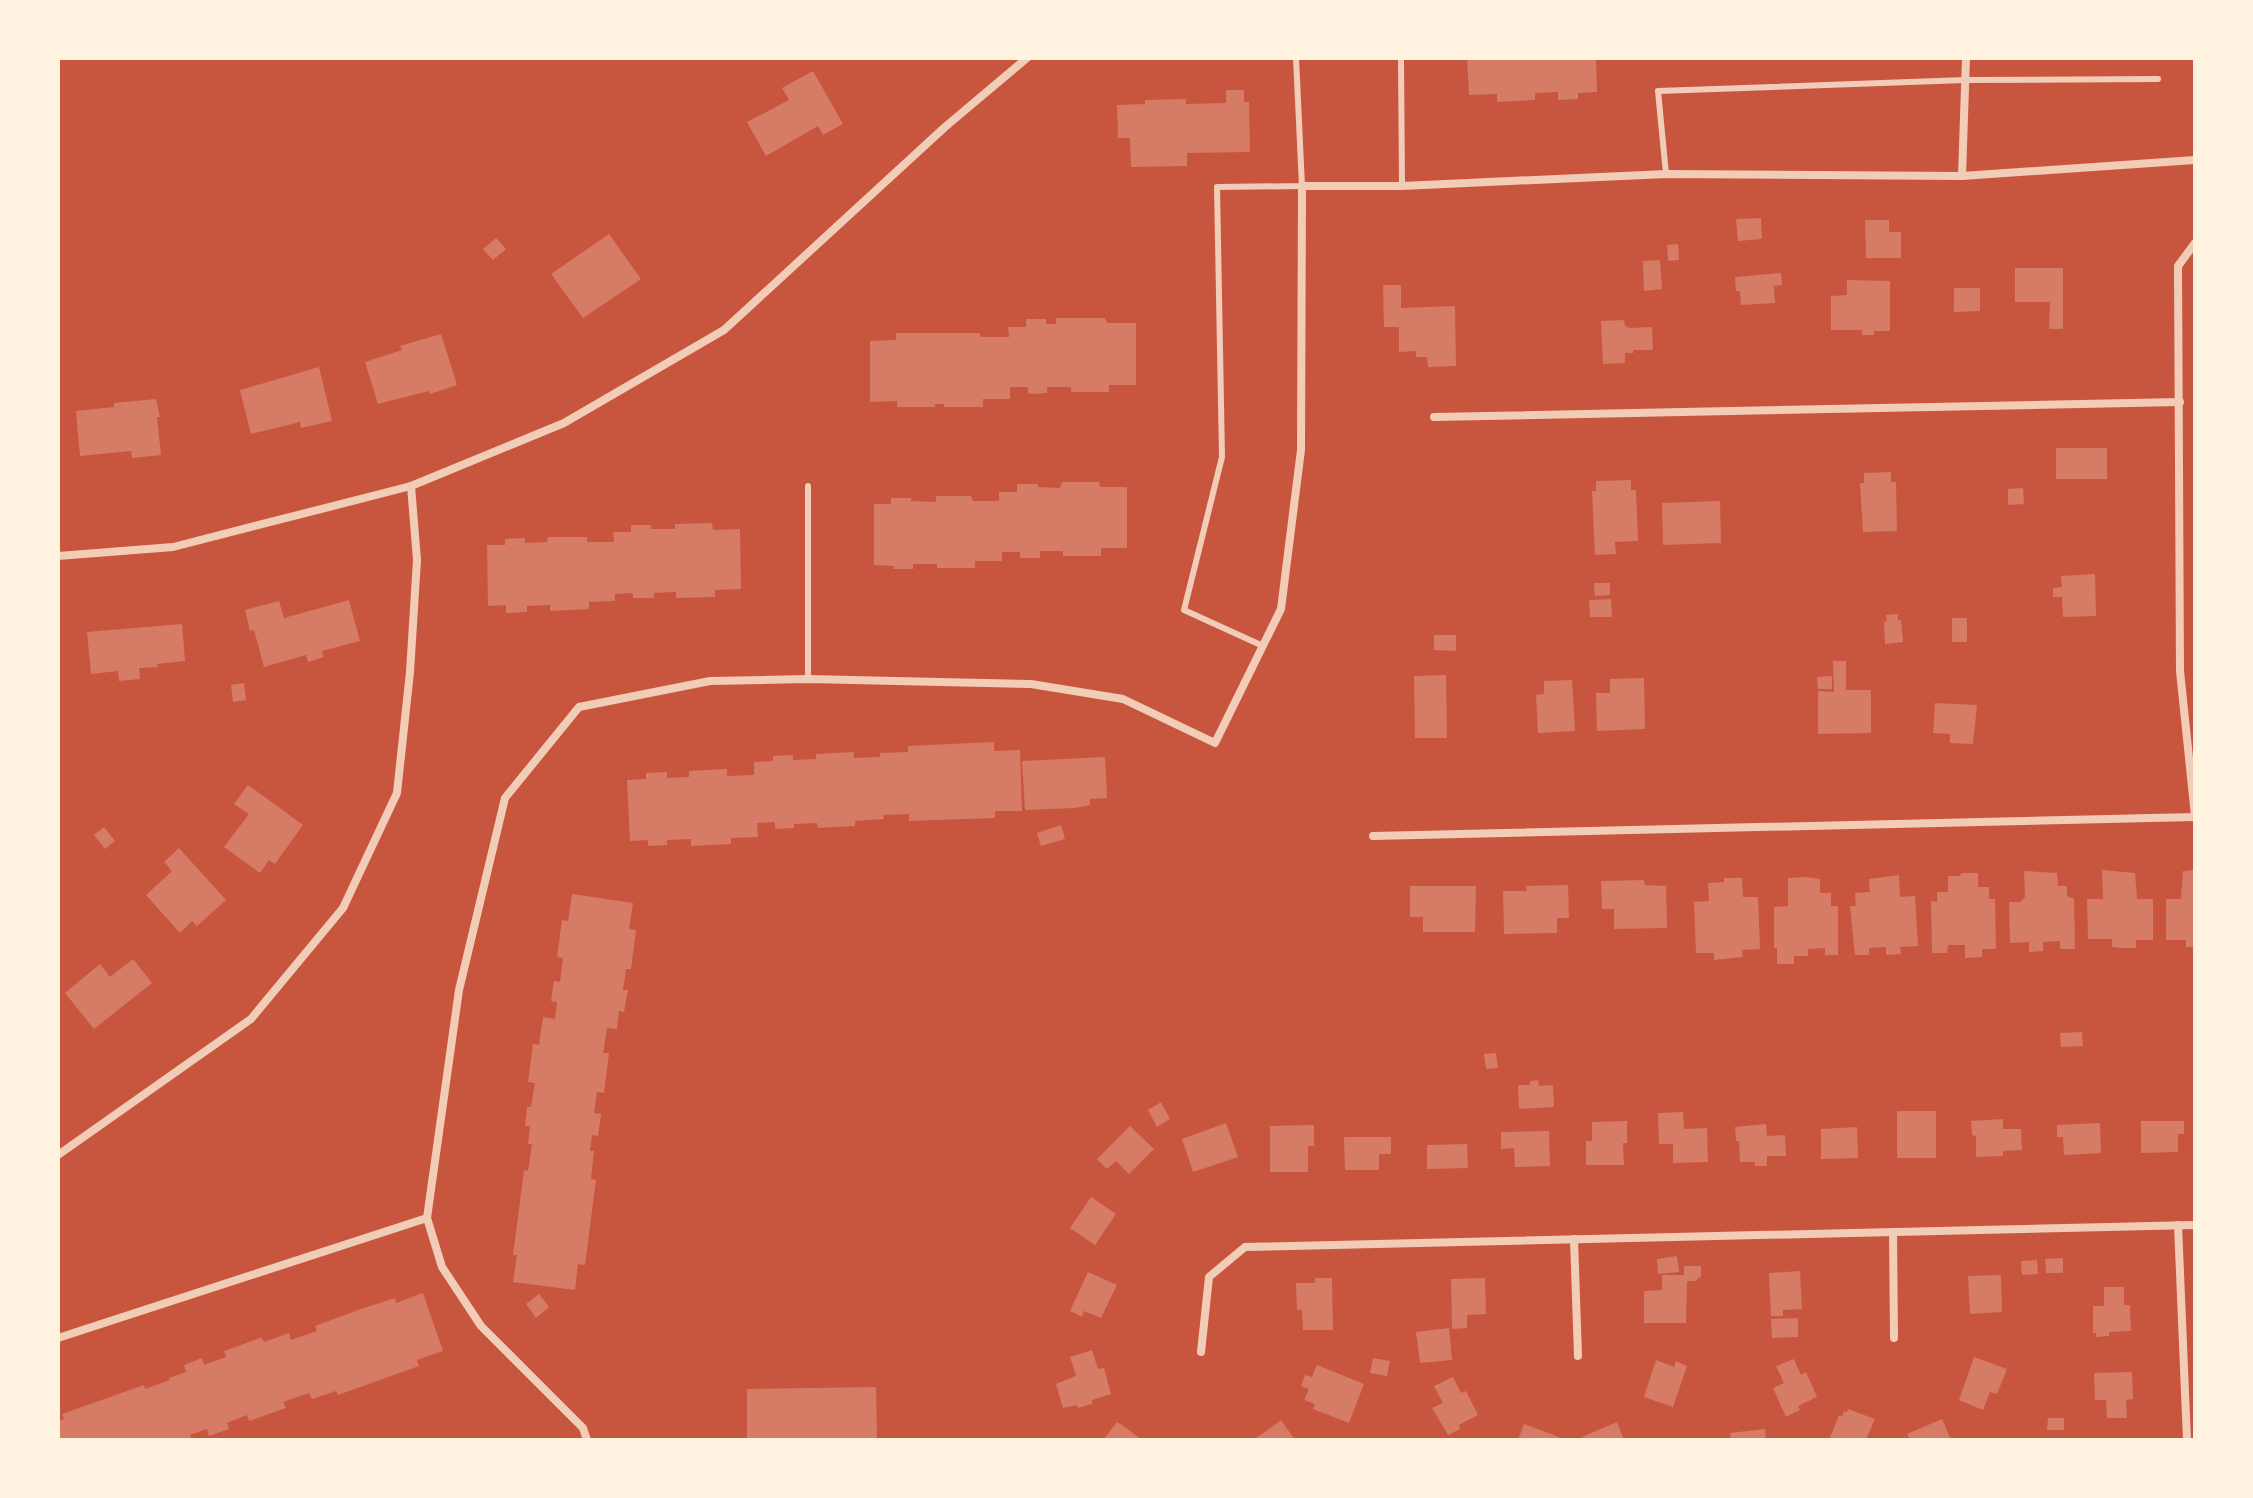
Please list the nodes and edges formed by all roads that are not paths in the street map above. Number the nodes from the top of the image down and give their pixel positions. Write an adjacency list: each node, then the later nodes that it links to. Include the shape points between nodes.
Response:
1 (1027, 58): 15 (street, via 724,330 564,423)
2 (1296, 58): 10 (lane)
3 (1401, 58): 11 (lane)
4 (1966, 58): 6 (street)
5 (2158, 79): 6 (lane)
6 (1965, 80): 8 (lane, via 1658,91); 9 (street)
7 (2195, 160): 9 (street)
8 (1666, 174): 9 (street); 11 (street)
9 (1962, 176)
10 (1302, 186): 11 (street); 18 (street, via 1301,450 1281,609); 18 (lane, via 1217,187 1222,457 1184,610)
11 (1402, 186)
12 (2195, 243): 13 (street, via 2178,266)
13 (2180, 402): 14 (street); 20 (street, via 2180,671)
14 (1434, 417)
15 (411, 486): 17 (street, via 173,547); 22 (street, via 417,560 397,793 343,908 251,1019)
16 (808, 486): 19 (lane)
17 (58, 556)
18 (1263, 646): 19 (street, via 1215,743 1123,699 1031,684)
19 (808, 679): 23 (street, via 710,681 579,707 505,798 459,990)
20 (2195, 817): 21 (street)
21 (1373, 836)
22 (58, 1155)
23 (427, 1218): 28 (street); 32 (street, via 442,1267 481,1326 583,1428)
24 (2178, 1225): 25 (street); 26 (street); 33 (street)
25 (2195, 1225)
26 (1893, 1232): 27 (street); 29 (street)
27 (1574, 1239): 30 (street, via 1245,1247 1209,1277); 31 (street)
28 (58, 1338)
29 (1894, 1338)
30 (1201, 1352)
31 (1578, 1356)
32 (587, 1440)
33 (2187, 1440)

